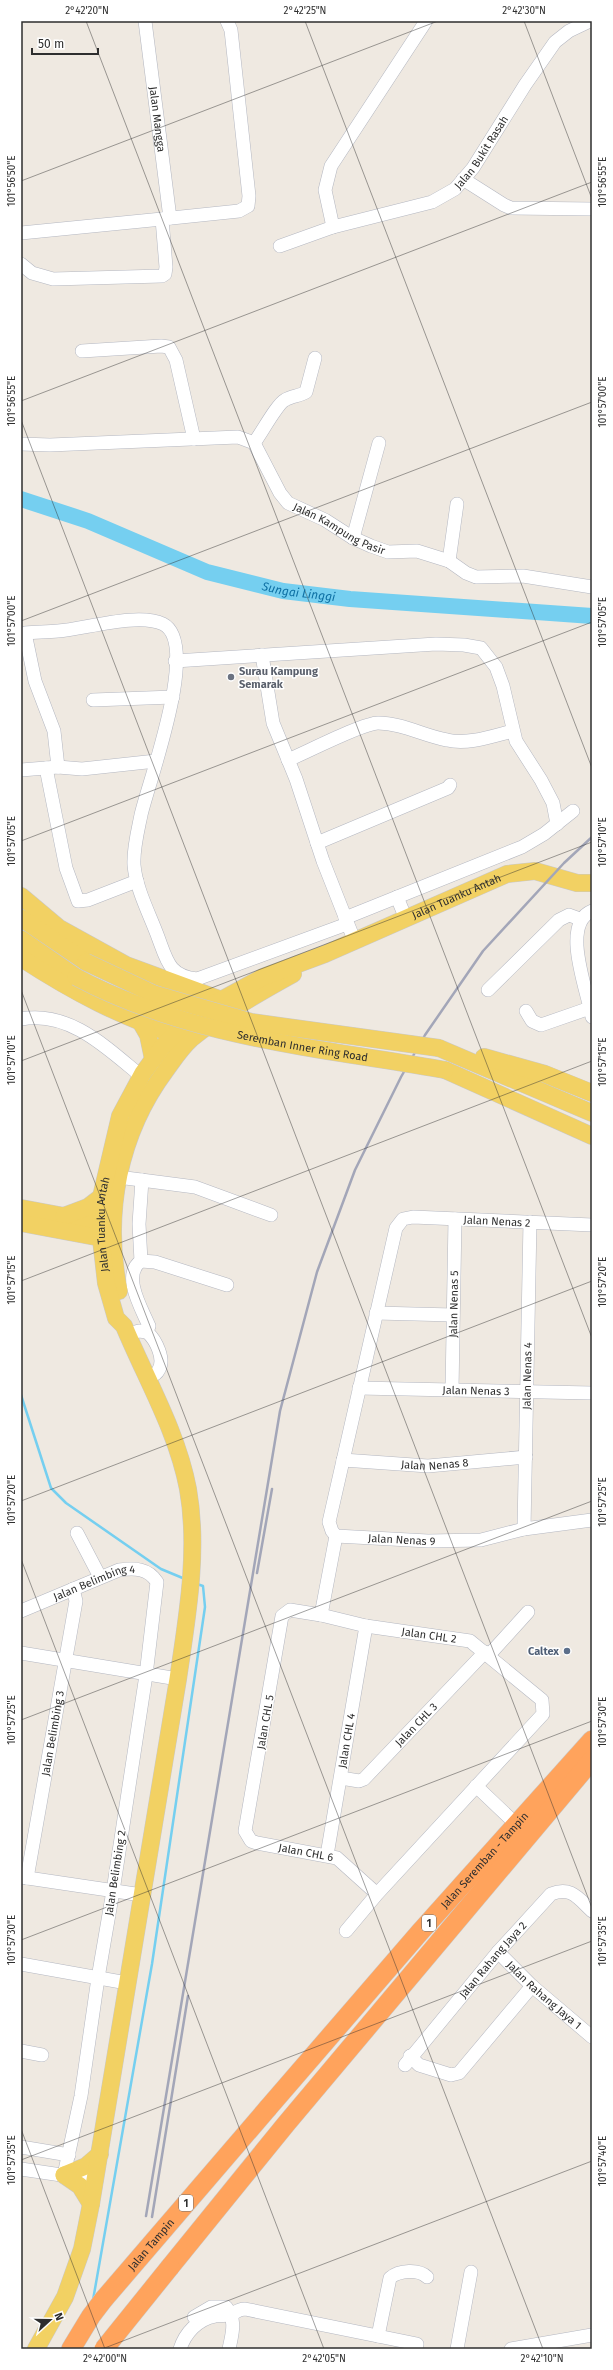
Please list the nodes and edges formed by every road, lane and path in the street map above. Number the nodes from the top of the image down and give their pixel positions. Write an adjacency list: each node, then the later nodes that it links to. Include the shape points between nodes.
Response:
1 (145, 21): 7 (street, Jalan Mangga)
2 (227, 21): 7 (street, via 232,38 248,206 239,211)
3 (426, 21): 8 (street, via 331,166 325,190)
4 (590, 21): 5 (street, Jalan Bukit Rasah, via 568,31 555,42)
5 (464, 180): 6 (street, via 511,208); 8 (street, Jalan Bukit Rasah, via 455,189 432,202)
6 (592, 209)
7 (166, 219): 9 (street); 11 (street, Jalan Mangga, via 166,267 162,276 52,279 32,273)
8 (333, 227): 10 (street, Jalan Bukit Rasah)
9 (21, 233)
10 (280, 246)
11 (21, 264)
12 (82, 351): 14 (street, via 169,347 176,360)
13 (315, 358): 15 (street, via 306,392 278,405 266,428)
14 (194, 439): 15 (street, via 238,437); 17 (street)
15 (254, 443): 19 (street, Jalan Kampung Pasir, via 280,493 288,503 326,520)
16 (379, 443): 19 (street)
17 (21, 444)
18 (457, 504): 20 (street)
19 (353, 538): 20 (street, Jalan Kampung Pasir, via 388,552 417,551)
20 (449, 561): 21 (street, Jalan Kampung Pasir, via 476,577 523,576)
21 (592, 587)
22 (262, 655): 23 (street); 26 (street, via 436,644 481,648 496,667); 27 (street, via 273,723)
23 (175, 661): 24 (street); 29 (street, via 175,643 170,631 164,625 153,621 125,621 59,631 25,633 35,681 54,731)
24 (173, 697): 25 (street); 28 (street, via 167,729)
25 (94, 700)
26 (514, 731): 27 (street, via 465,741 448,741 377,723); 33 (street, via 516,741 553,804)
27 (288, 760): 34 (street)
28 (156, 761): 29 (street, via 82,769); 35 (street, via 141,815 136,846 134,866)
29 (52, 767): 30 (street); 35 (street, via 66,868 78,901 88,900)
30 (21, 770)
31 (450, 785): 34 (street)
32 (573, 811): 33 (street)
33 (557, 824): 38 (street, via 522,846)
34 (317, 843): 43 (street)
35 (138, 881): 47 (street, via 166,960 174,972 183,978 197,979)
36 (592, 883): 41 (main road, Jalan Tuanku Antah, via 577,883 535,871 506,874)
37 (21, 896): 49 (main road, via 59,928 126,965)
38 (397, 897): 41 (street); 43 (street)
39 (592, 911): 42 (street)
40 (21, 918): 60 (main road, Seremban Inner Ring Road, bridge, via 86,962 154,994 251,1022)
41 (406, 919): 45 (main road, Jalan Tuanku Antah)
42 (580, 919): 51 (street, via 569,915 558,920); 55 (street, via 576,929 577,942)
43 (346, 921): 45 (street); 47 (street)
44 (21, 939): 65 (main road, Seremban Inner Ring Road, bridge, via 76,977 112,996 167,1016 225,1033 445,1070)
45 (355, 941): 46 (main road, Jalan Tuanku Antah)
46 (325, 954): 50 (main road, Jalan Tuanku Antah); 53 (main road, Jalan Tuanku Antah)
47 (256, 956): 50 (street)
48 (21, 958): 57 (main road, via 99,1005)
49 (148, 974): 52 (main road); 57 (main road, via 163,992 161,1006 154,1017)
50 (263, 977): 52 (main road, Jalan Tuanku Antah)
51 (488, 990)
52 (222, 1000): 53 (main road); 58 (main road, Jalan Tuanku Antah, via 194,1014)
53 (238, 1007): 59 (main road, Jalan Tuanku Antah)
54 (526, 1011): 55 (street, via 532,1021 541,1025)
55 (591, 1013)
56 (21, 1019): 62 (street, via 63,1021 82,1030)
57 (140, 1022): 58 (main road); 61 (main road, via 148,1035)
58 (174, 1034): 59 (main road); 61 (main road, Jalan Tuanku Antah)
59 (190, 1040): 66 (main road, Jalan Tuanku Antah, via 152,1088 141,1107 128,1138)
60 (439, 1048): 63 (main road, via 505,1062 545,1074); 64 (main road, Seremban Inner Ring Road)
61 (153, 1059): 62 (main road, Jalan Tuanku Antah)
62 (141, 1076): 68 (main road, Jalan Tuanku Antah, via 120,1116)
63 (592, 1093)
64 (592, 1113)
65 (592, 1136)
66 (118, 1177): 67 (street); 76 (main road, Jalan Tuanku Antah)
67 (142, 1180): 70 (street, via 195,1187); 77 (street, via 139,1224)
68 (101, 1197): 71 (main road, via 88,1207); 76 (main road, Jalan Tuanku Antah)
69 (21, 1208): 71 (main road)
70 (271, 1215)
71 (63, 1216): 76 (main road)
72 (455, 1219): 73 (street, Jalan Nenas 2); 79 (street, Jalan Nenas 2, via 403,1219 396,1228); 80 (street, Jalan Nenas 5)
73 (530, 1222): 75 (street, Jalan Nenas 2); 86 (street, Jalan Nenas 4)
74 (21, 1223): 76 (main road)
75 (592, 1225)
76 (108, 1232): 81 (main road, Jalan Tuanku Antah, via 109,1299 116,1318)
77 (141, 1261): 78 (street, via 155,1262); 82 (street, via 134,1268 133,1278 134,1288 149,1326)
78 (226, 1285)
79 (376, 1313): 80 (street); 84 (street)
80 (453, 1315): 85 (street, Jalan Nenas 5)
81 (126, 1330): 82 (street); 83 (main road, Jalan Tuanku Antah)
82 (147, 1332): 83 (street, via 156,1346 160,1361 156,1374)
83 (147, 1378): 106 (main road, Jalan Tuanku Antah, via 173,1438 188,1489 192,1533)
84 (359, 1388): 85 (street, Jalan Nenas 3); 89 (street)
85 (452, 1390): 86 (street, Jalan Nenas 3)
86 (527, 1391): 87 (street, Jalan Nenas 3); 88 (street, Jalan Nenas 4)
87 (592, 1393)
88 (526, 1457): 89 (street, Jalan Nenas 8, via 428,1466); 91 (street, Jalan Nenas 4)
89 (344, 1460): 93 (street, via 328,1522)
90 (592, 1520): 91 (street, Jalan Nenas 9)
91 (524, 1529): 93 (street, Jalan Nenas 9, via 481,1540 428,1541)
92 (77, 1533): 94 (street)
93 (336, 1536): 100 (street)
94 (100, 1578): 95 (street, Jalan Belimbing 4); 96 (street, Jalan Belimbing 4, via 119,1570 141,1570 157,1582)
95 (73, 1589): 98 (street, Jalan Belimbing 4); 104 (street, Jalan Belimbing 3, via 76,1601)
96 (157, 1591): 105 (street, Jalan Belimbing 2)
97 (290, 1610): 100 (street, Jalan CHL 2); 112 (street, Jalan CHL 5, via 282,1616 245,1824)
98 (21, 1611)
99 (528, 1612): 103 (street, Jalan CHL 3)
100 (321, 1615): 101 (street, Jalan CHL 2)
101 (366, 1626): 103 (street, Jalan CHL 2, via 470,1641); 109 (street, Jalan CHL 4)
102 (21, 1653): 104 (street)
103 (487, 1654): 109 (street, Jalan CHL 3, via 364,1779 359,1781); 110 (street, Jalan CHL 2, via 542,1700 544,1706 543,1714)
104 (65, 1661): 105 (street); 114 (street, Jalan Belimbing 3)
105 (146, 1675): 106 (street); 115 (street, Jalan Belimbing 2)
106 (178, 1679): 117 (main road, Jalan Tuanku Antah)
107 (592, 1740): 111 (highway, Jalan Seremban - Tampin / 1)
108 (592, 1760): 136 (highway, Jalan Seremban - Tampin / 1, via 286,2124)
109 (340, 1778): 113 (street, Jalan CHL 4)
110 (476, 1786): 111 (street); 116 (street)
111 (517, 1825): 128 (highway, Jalan Seremban - Tampin / 1)
112 (248, 1836): 113 (street, Jalan CHL 6, via 258,1843)
113 (328, 1855): 116 (street, Jalan CHL 6, via 342,1861)
114 (24, 1878): 115 (street)
115 (113, 1891): 117 (street); 122 (street, Jalan Belimbing 2)
116 (377, 1894): 119 (street)
117 (142, 1895): 123 (main road, Jalan Tuanku Antah)
118 (592, 1911): 120 (street, Jalan Rahang Jaya 2, via 571,1892 560,1890 550,1894)
119 (346, 1931)
120 (498, 1952): 124 (street, Jalan Rahang Jaya 1); 124 (street, Jalan Rahang Jaya 2, via 408,2060 419,2066 452,2075 459,2073)
121 (21, 1964): 122 (street)
122 (98, 1978): 123 (street); 131 (street, Jalan Belimbing 2, via 81,2096)
123 (127, 1983): 130 (main road, Jalan Tuanku Antah)
124 (532, 1986): 125 (street, Jalan Rahang Jaya 1)
125 (592, 2037)
126 (21, 2051): 127 (street)
127 (42, 2055)
128 (268, 2108): 140 (highway, Jalan Tampin / 1, bridge)
129 (21, 2147): 131 (street)
130 (100, 2154): 133 (main road, via 86,2166); 134 (main road, Jalan Tuanku Antah)
131 (69, 2156): 133 (street, Jalan Belimbing 2)
132 (21, 2169): 133 (street)
133 (64, 2175): 134 (street); 135 (main road, via 80,2186)
134 (96, 2180): 135 (main road, Jalan Tuanku Antah)
135 (92, 2204): 143 (main road, Jalan Tuanku Antah, via 82,2249 65,2297)
136 (170, 2267): 146 (highway, 1, bridge); 147 (highway, via 168,2284)
137 (471, 2272): 152 (street)
138 (427, 2278): 142 (street, via 424,2275 404,2272 390,2278)
139 (231, 2314): 142 (street, via 236,2310 245,2309); 148 (street, via 222,2306 202,2311 188,2321 179,2332); 149 (street, via 200,2321 188,2332); 150 (street, via 233,2327)
140 (91, 2316): 144 (highway, via 69,2329); 145 (highway, Jalan Tampin / 1)
141 (592, 2335): 153 (street)
142 (378, 2336): 151 (street, via 417,2344)
143 (36, 2349)
144 (56, 2349)
145 (71, 2349)
146 (104, 2349)
147 (117, 2349)
148 (173, 2349)
149 (180, 2349)
150 (229, 2349)
151 (416, 2349)
152 (457, 2349)
153 (511, 2349)

